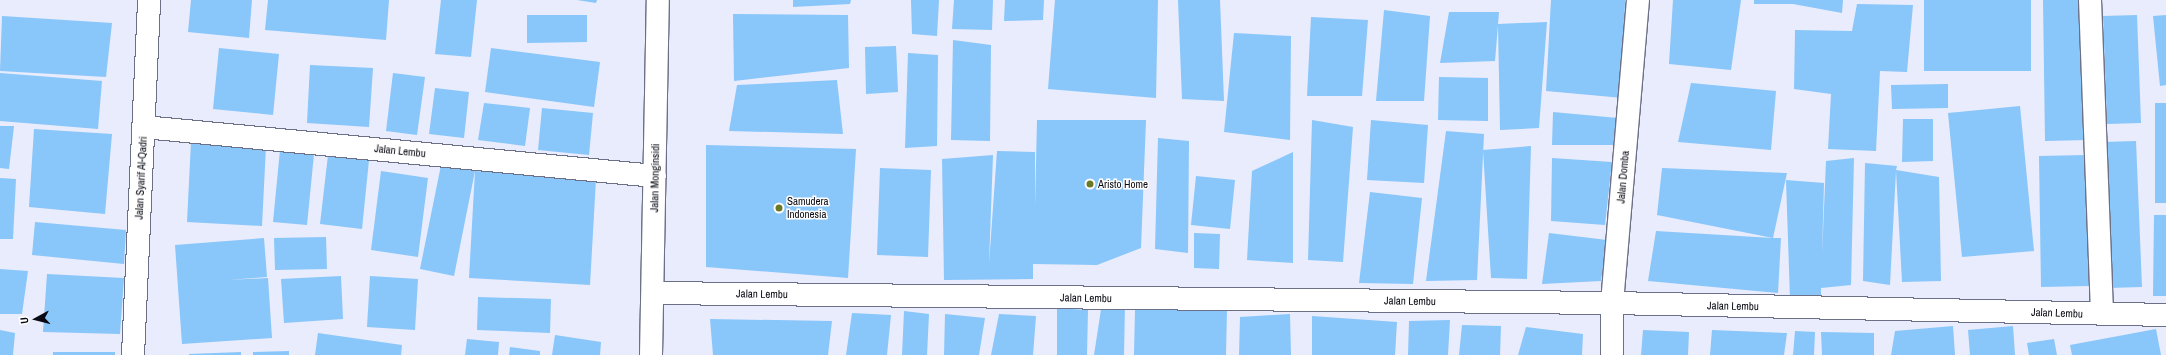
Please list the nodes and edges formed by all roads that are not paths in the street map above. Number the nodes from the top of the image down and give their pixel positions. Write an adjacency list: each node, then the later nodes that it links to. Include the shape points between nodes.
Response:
1 (149, 0): 5 (street, Jalan Syarif Al-Qadri)
2 (658, 0): 6 (street, Jalan Monginsidi)
3 (1638, 0): 8 (street, Jalan Domba)
4 (2090, 0): 9 (street)
5 (144, 126): 6 (street, Jalan Lembu); 11 (street, Jalan Syarif Al-Qadri)
6 (655, 176): 7 (street, Jalan Monginsidi)
7 (653, 293): 8 (street, Jalan Lembu); 12 (street, Jalan Monginsidi)
8 (1612, 303): 9 (street, Jalan Lembu); 13 (street, Jalan Domba)
9 (2102, 314): 10 (street, Jalan Lembu)
10 (2166, 315)
11 (133, 355)
12 (651, 355)
13 (1612, 355)

